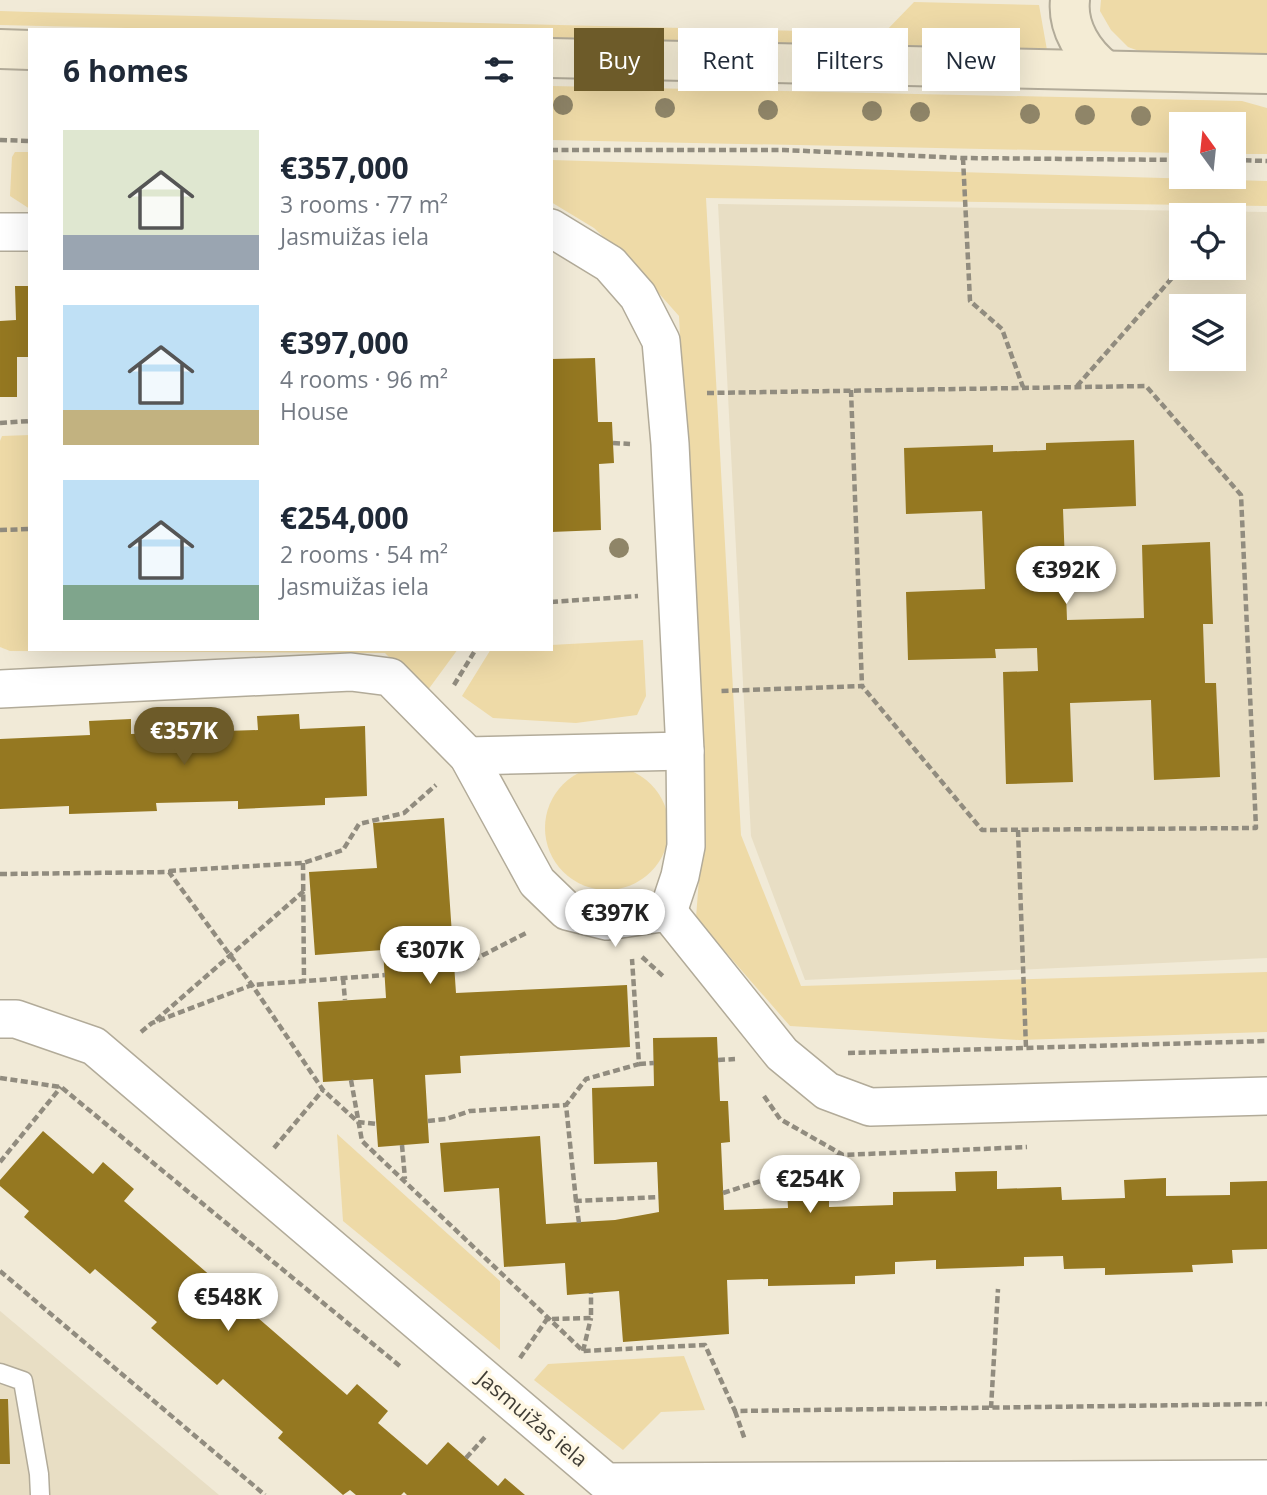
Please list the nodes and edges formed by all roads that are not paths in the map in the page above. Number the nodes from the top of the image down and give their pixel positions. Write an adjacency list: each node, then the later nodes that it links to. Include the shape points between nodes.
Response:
1 (1070, 0): 5 (street, via 1072,23 1083,48)
2 (0, 50): 3 (street)
3 (28, 50)
4 (553, 58): 5 (street)
5 (1105, 70): 6 (street)
6 (1267, 74)
7 (553, 229): 11 (street, via 610,264 638,296 661,341)
8 (0, 232): 9 (street)
9 (28, 232)
10 (0, 689): 12 (street, via 364,673 390,677)
11 (685, 751): 12 (street); 13 (street, via 686,846)
12 (468, 755): 13 (street, via 530,871 567,911 607,921)
13 (668, 912): 15 (street, via 782,1054 827,1091 870,1107)
14 (0, 1019): 18 (street, Jasmuižas iela, via 16,1019 94,1046)
15 (1267, 1096)
16 (0, 1373): 19 (lane, via 23,1381)
17 (1267, 1479): 18 (street, Jasmuižas iela)
18 (602, 1489)
19 (40, 1495)

